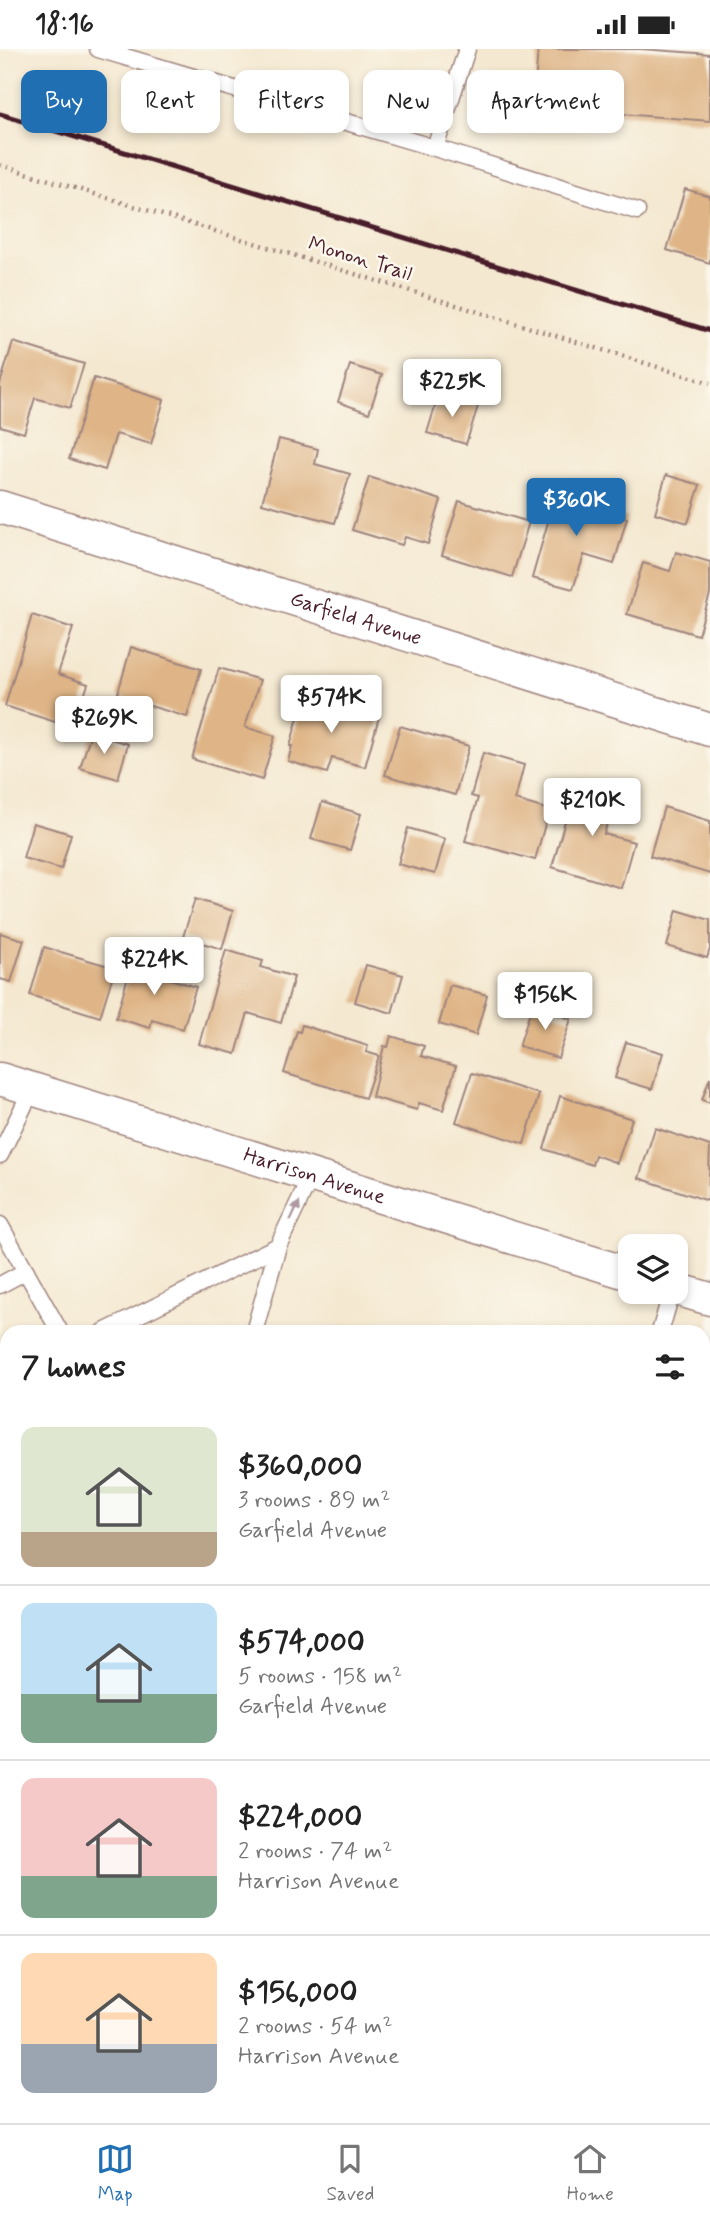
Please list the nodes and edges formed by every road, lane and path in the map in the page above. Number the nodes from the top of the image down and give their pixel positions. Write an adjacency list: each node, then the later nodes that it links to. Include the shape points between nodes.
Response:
1 (99, 49): 3 (lane)
2 (467, 49): 3 (lane)
3 (435, 148): 5 (lane)
4 (0, 165): 6 (path, Monon Trail)
5 (638, 211)
6 (710, 383)
7 (0, 507): 8 (street, Garfield Avenue)
8 (710, 730)
9 (0, 1079): 10 (street, Harrison Avenue)
10 (33, 1089): 11 (lane); 12 (street, Harrison Avenue)
11 (0, 1155)
12 (312, 1176): 14 (lane, one-way to 12); 15 (street, Harrison Avenue)
13 (0, 1225): 16 (lane)
14 (278, 1245): 22 (lane); 23 (lane)
15 (618, 1271)
16 (26, 1272): 17 (lane); 21 (lane)
17 (0, 1285)
18 (688, 1294): 19 (street)
19 (710, 1299)
20 (669, 1304): 24 (lane)
21 (56, 1325)
22 (118, 1325)
23 (256, 1325)
24 (662, 1325)

